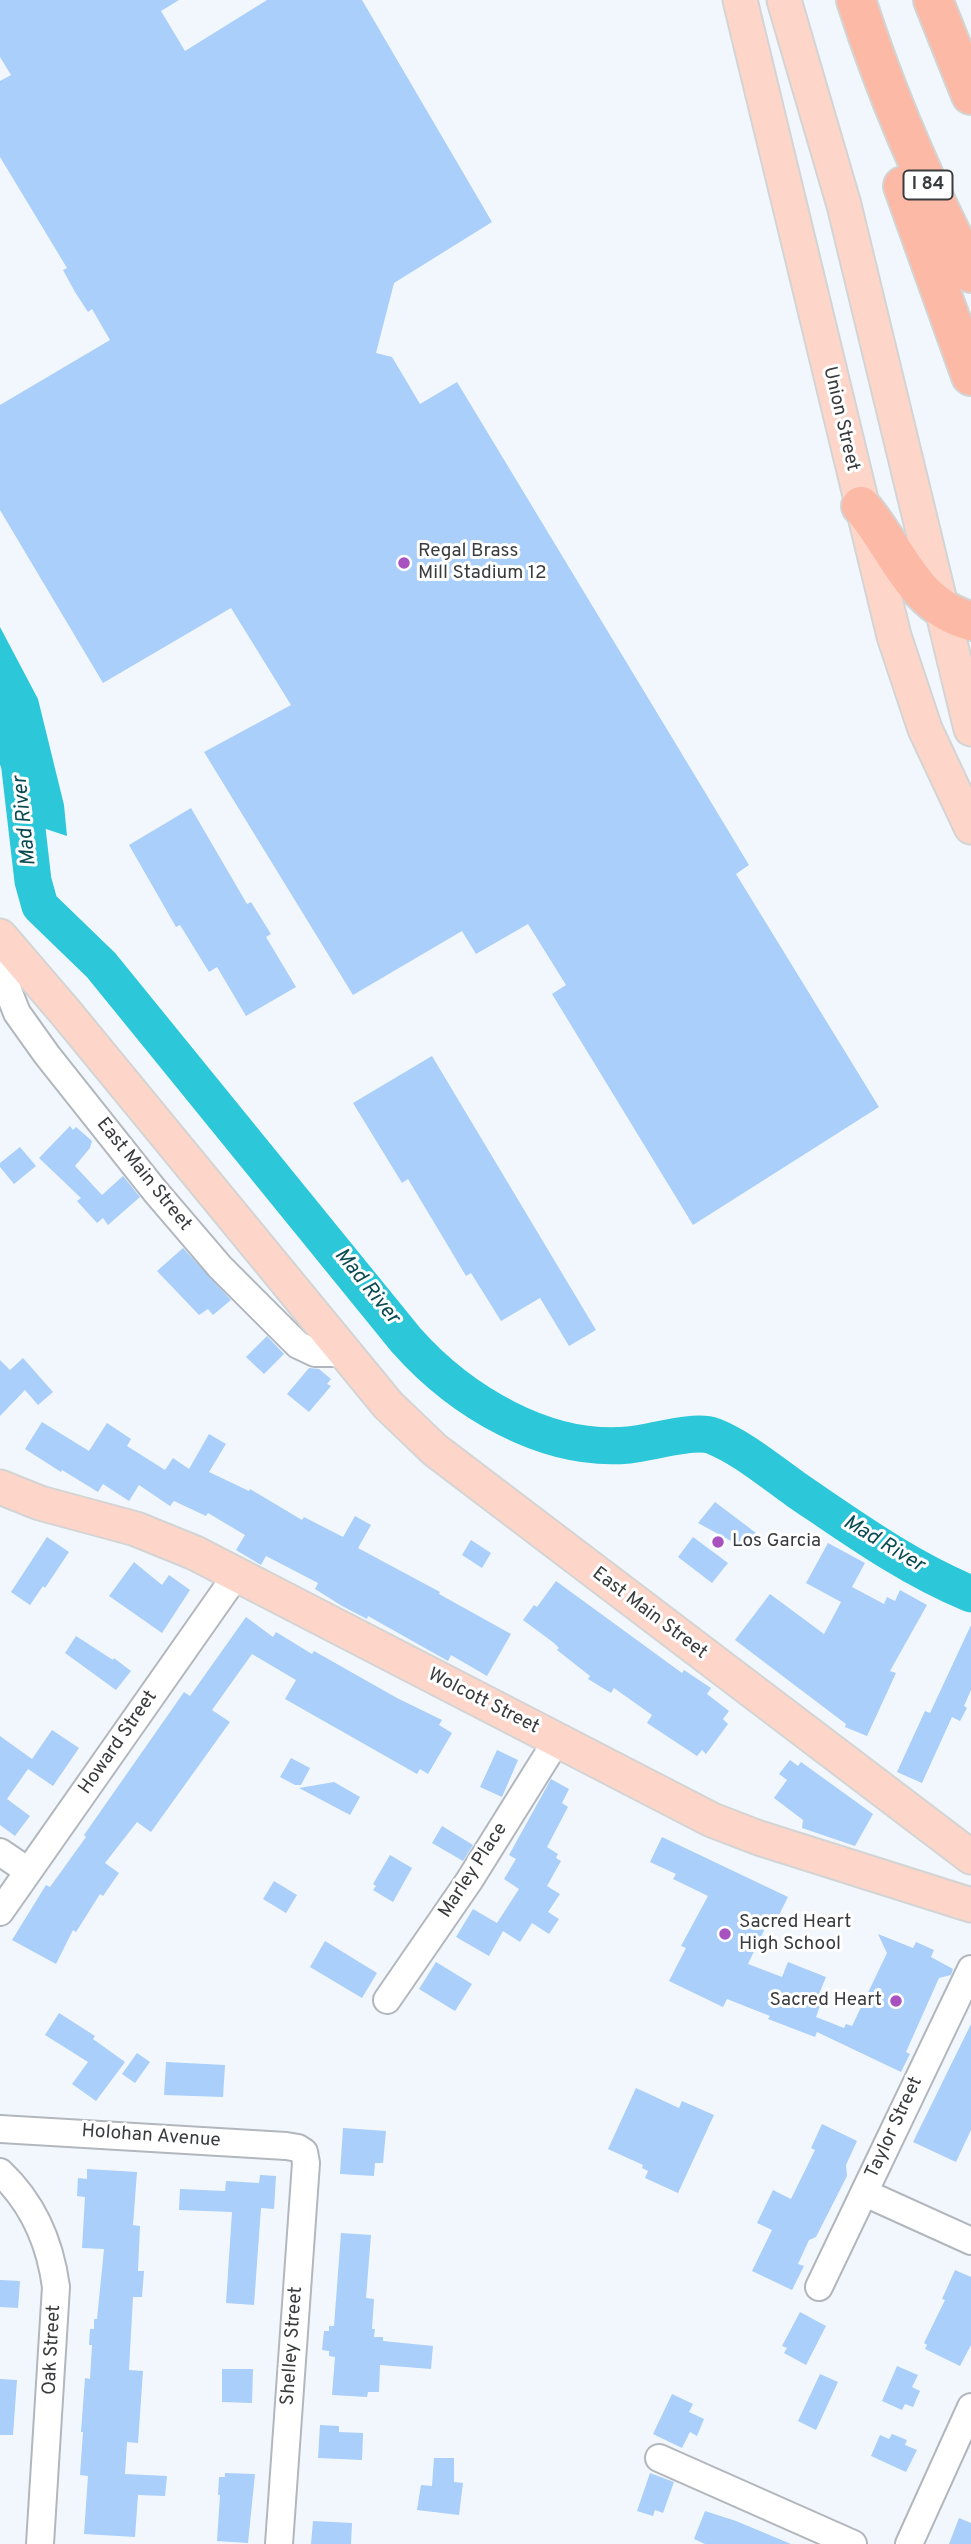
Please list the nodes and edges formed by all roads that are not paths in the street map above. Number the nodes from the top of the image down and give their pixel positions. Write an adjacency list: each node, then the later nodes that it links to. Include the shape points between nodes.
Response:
1 (740, 0): 9 (main road, Union Street)
2 (784, 0): 10 (main road, via 835,169)
3 (856, 0): 6 (highway, I 84)
4 (933, 0): 5 (highway)
5 (971, 95)
6 (890, 96): 7 (highway, I 84); 8 (highway, via 890,155)
7 (971, 273)
8 (971, 376)
9 (861, 506): 10 (highway, via 915,586); 12 (main road, Union Street, via 902,665 936,755)
10 (956, 615): 11 (main road)
11 (971, 729)
12 (971, 827)
13 (3, 940): 14 (main road, East Main Street); 14 (street, East Main Street, via 2,975 17,1013 155,1191 220,1267 298,1345 315,1353)
14 (345, 1353): 19 (main road, East Main Street, via 398,1417 435,1450)
15 (0, 1487): 16 (main road, Wolcott Street, via 156,1536)
16 (237, 1574): 17 (main road, Wolcott Street); 20 (street, Howard Street)
17 (557, 1740): 21 (main road, Wolcott Street, via 733,1828); 24 (street, Marley Place, via 469,1881)
18 (0, 1852): 20 (street)
19 (971, 1857)
20 (28, 1871): 22 (street, Howard Street)
21 (971, 1905)
22 (0, 1912)
23 (971, 1969): 28 (street, Taylor Street)
24 (387, 2000)
25 (0, 2129): 26 (street, Holohan Avenue)
26 (302, 2150): 34 (street, Shelley Street, via 306,2163)
27 (0, 2172): 33 (street, Oak Street, via 40,2225 56,2287)
28 (864, 2193): 29 (street); 30 (street, Taylor Street)
29 (971, 2241)
30 (819, 2287)
31 (971, 2407): 36 (street)
32 (659, 2458): 35 (street)
33 (40, 2544)
34 (279, 2544)
35 (853, 2544)
36 (909, 2544)

